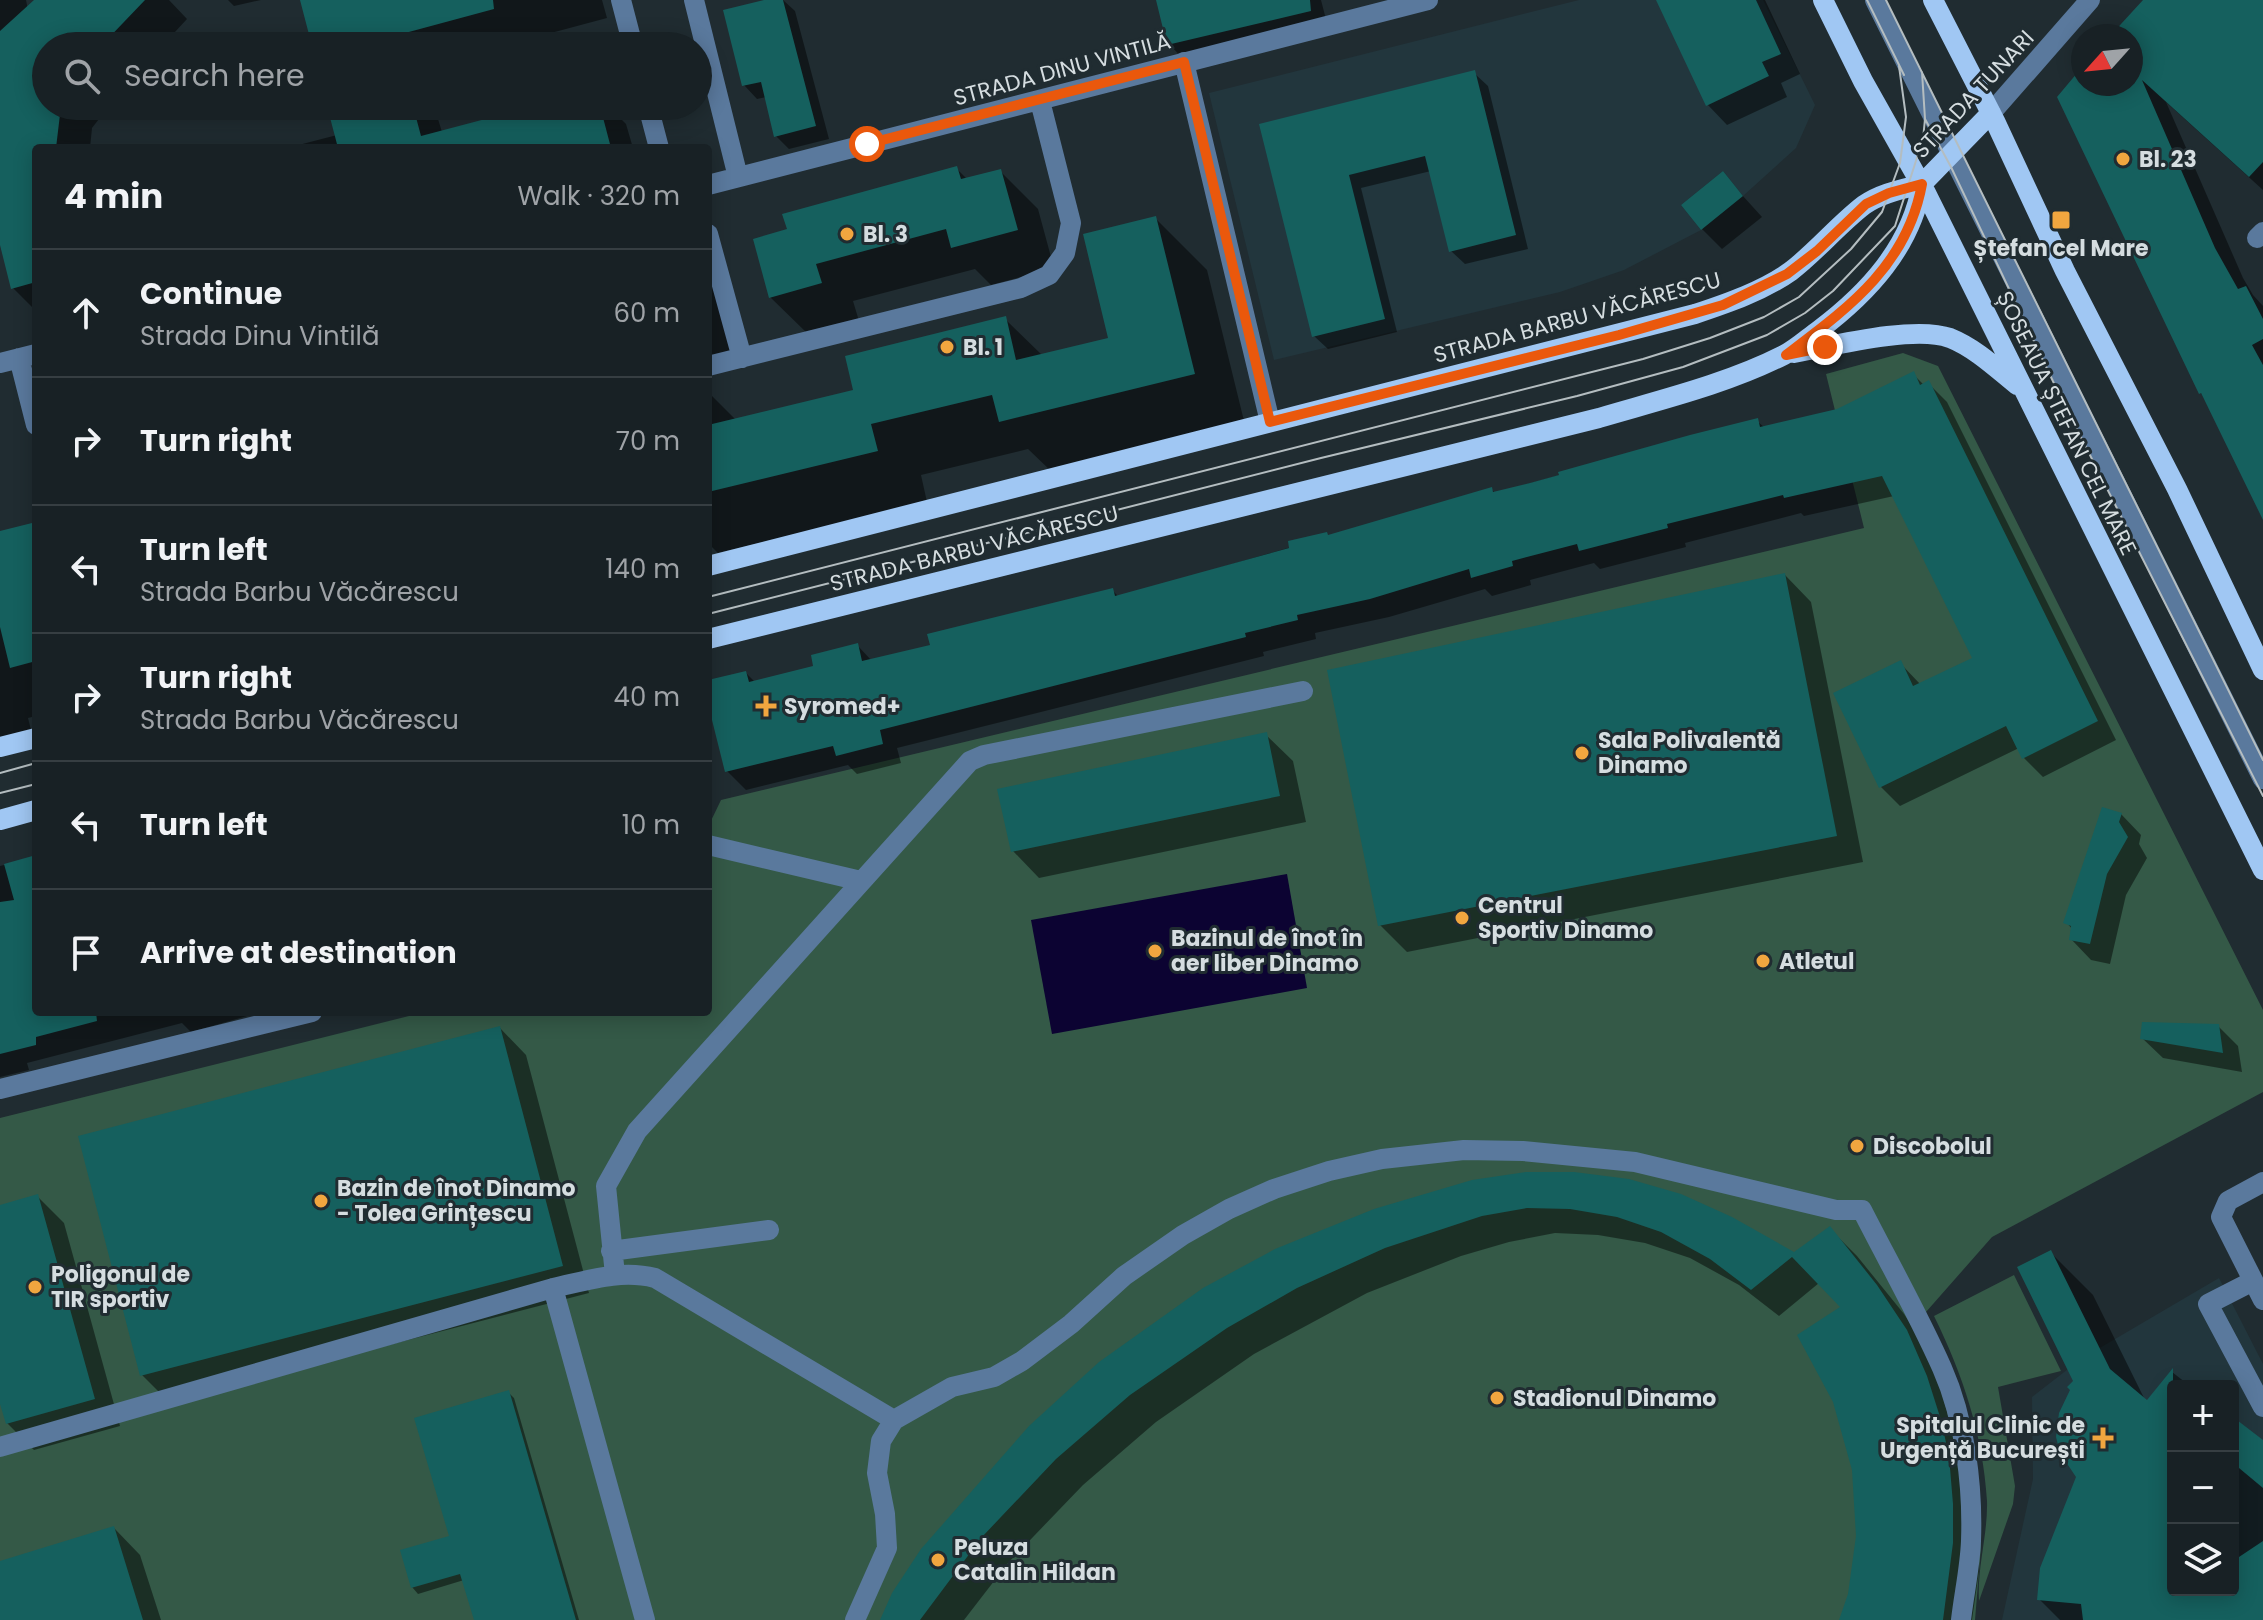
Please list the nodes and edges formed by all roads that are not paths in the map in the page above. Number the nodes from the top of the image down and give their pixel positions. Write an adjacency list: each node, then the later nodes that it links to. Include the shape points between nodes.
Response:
1 (621, 0): 8 (street)
2 (694, 0): 9 (street)
3 (1428, 0): 10 (street, STRADA DINU VINTILĂ)
4 (1823, 0): 19 (main road, ȘOSEAUA ȘTEFAN CEL MARE)
5 (1875, 0): 16 (street, ȘOSEAUA ȘTEFAN CEL MARE)
6 (1933, 0): 13 (main road)
7 (2090, 0): 13 (street, STRADA TUNARI)
8 (629, 32)
9 (702, 32)
10 (1184, 62): 12 (street, STRADA DINU VINTILĂ); 27 (street)
11 (712, 72): 17 (street)
12 (1040, 101): 17 (street, STRADA DINU VINTILĂ); 23 (street, via 1071,223 1065,253 1049,275 1021,288)
13 (1991, 113): 16 (main road, STRADA TUNARI); 30 (main road)
14 (652, 120): 15 (street)
15 (658, 144)
16 (1952, 153): 19 (main road, STRADA TUNARI); 34 (street, ȘOSEAUA ȘTEFAN CEL MARE)
17 (738, 177): 18 (street, STRADA DINU VINTILĂ)
18 (712, 184)
19 (1922, 184): 21 (main road, STRADA BARBU VĂCĂRESCU, via 1893,259 1865,291); 25 (main road, ȘOSEAUA ȘTEFAN CEL MARE); 27 (main road, STRADA BARBU VĂCĂRESCU, via 1866,204 1787,274 1723,305)
20 (712, 249): 23 (street)
21 (1786, 355): 25 (main road, via 1898,335 1948,337); 29 (main road, STRADA BARBU VĂCĂRESCU, via 1599,418)
22 (18, 358): 26 (street)
23 (742, 358): 24 (street)
24 (712, 365)
25 (2021, 388): 38 (main road, ȘOSEAUA ȘTEFAN CEL MARE)
26 (32, 410)
27 (1270, 422): 28 (main road, STRADA BARBU VĂCĂRESCU)
28 (712, 565)
29 (712, 638)
30 (2263, 670)
31 (1303, 691): 39 (street, via 970,761)
32 (32, 739): 33 (main road)
33 (0, 747)
34 (2263, 779)
35 (32, 811): 36 (main road)
36 (0, 820)
37 (712, 846): 39 (street)
38 (2263, 870)
39 (861, 881): 44 (street, via 637,1131 606,1186)
40 (296, 1016): 41 (street)
41 (0, 1089)
42 (2263, 1182): 46 (street, via 2228,1201 2221,1217)
43 (769, 1230): 44 (street)
44 (611, 1251): 45 (street)
45 (615, 1275): 47 (street); 50 (street, via 655,1278)
46 (2253, 1281): 48 (street); 49 (street, via 2208,1304)
47 (553, 1288): 51 (street); 52 (street)
48 (2263, 1300)
49 (2263, 1407)
50 (894, 1420): 53 (street, via 881,1441 877,1473 887,1548); 54 (street, via 952,1387 994,1377 1022,1361 1124,1276 1183,1235 1274,1189 1382,1159 1464,1150 1635,1162 1836,1210 1862,1210 1943,1370 1957,1416 1971,1543)
51 (0, 1447)
52 (645, 1620)
53 (855, 1620)
54 (1961, 1620)

